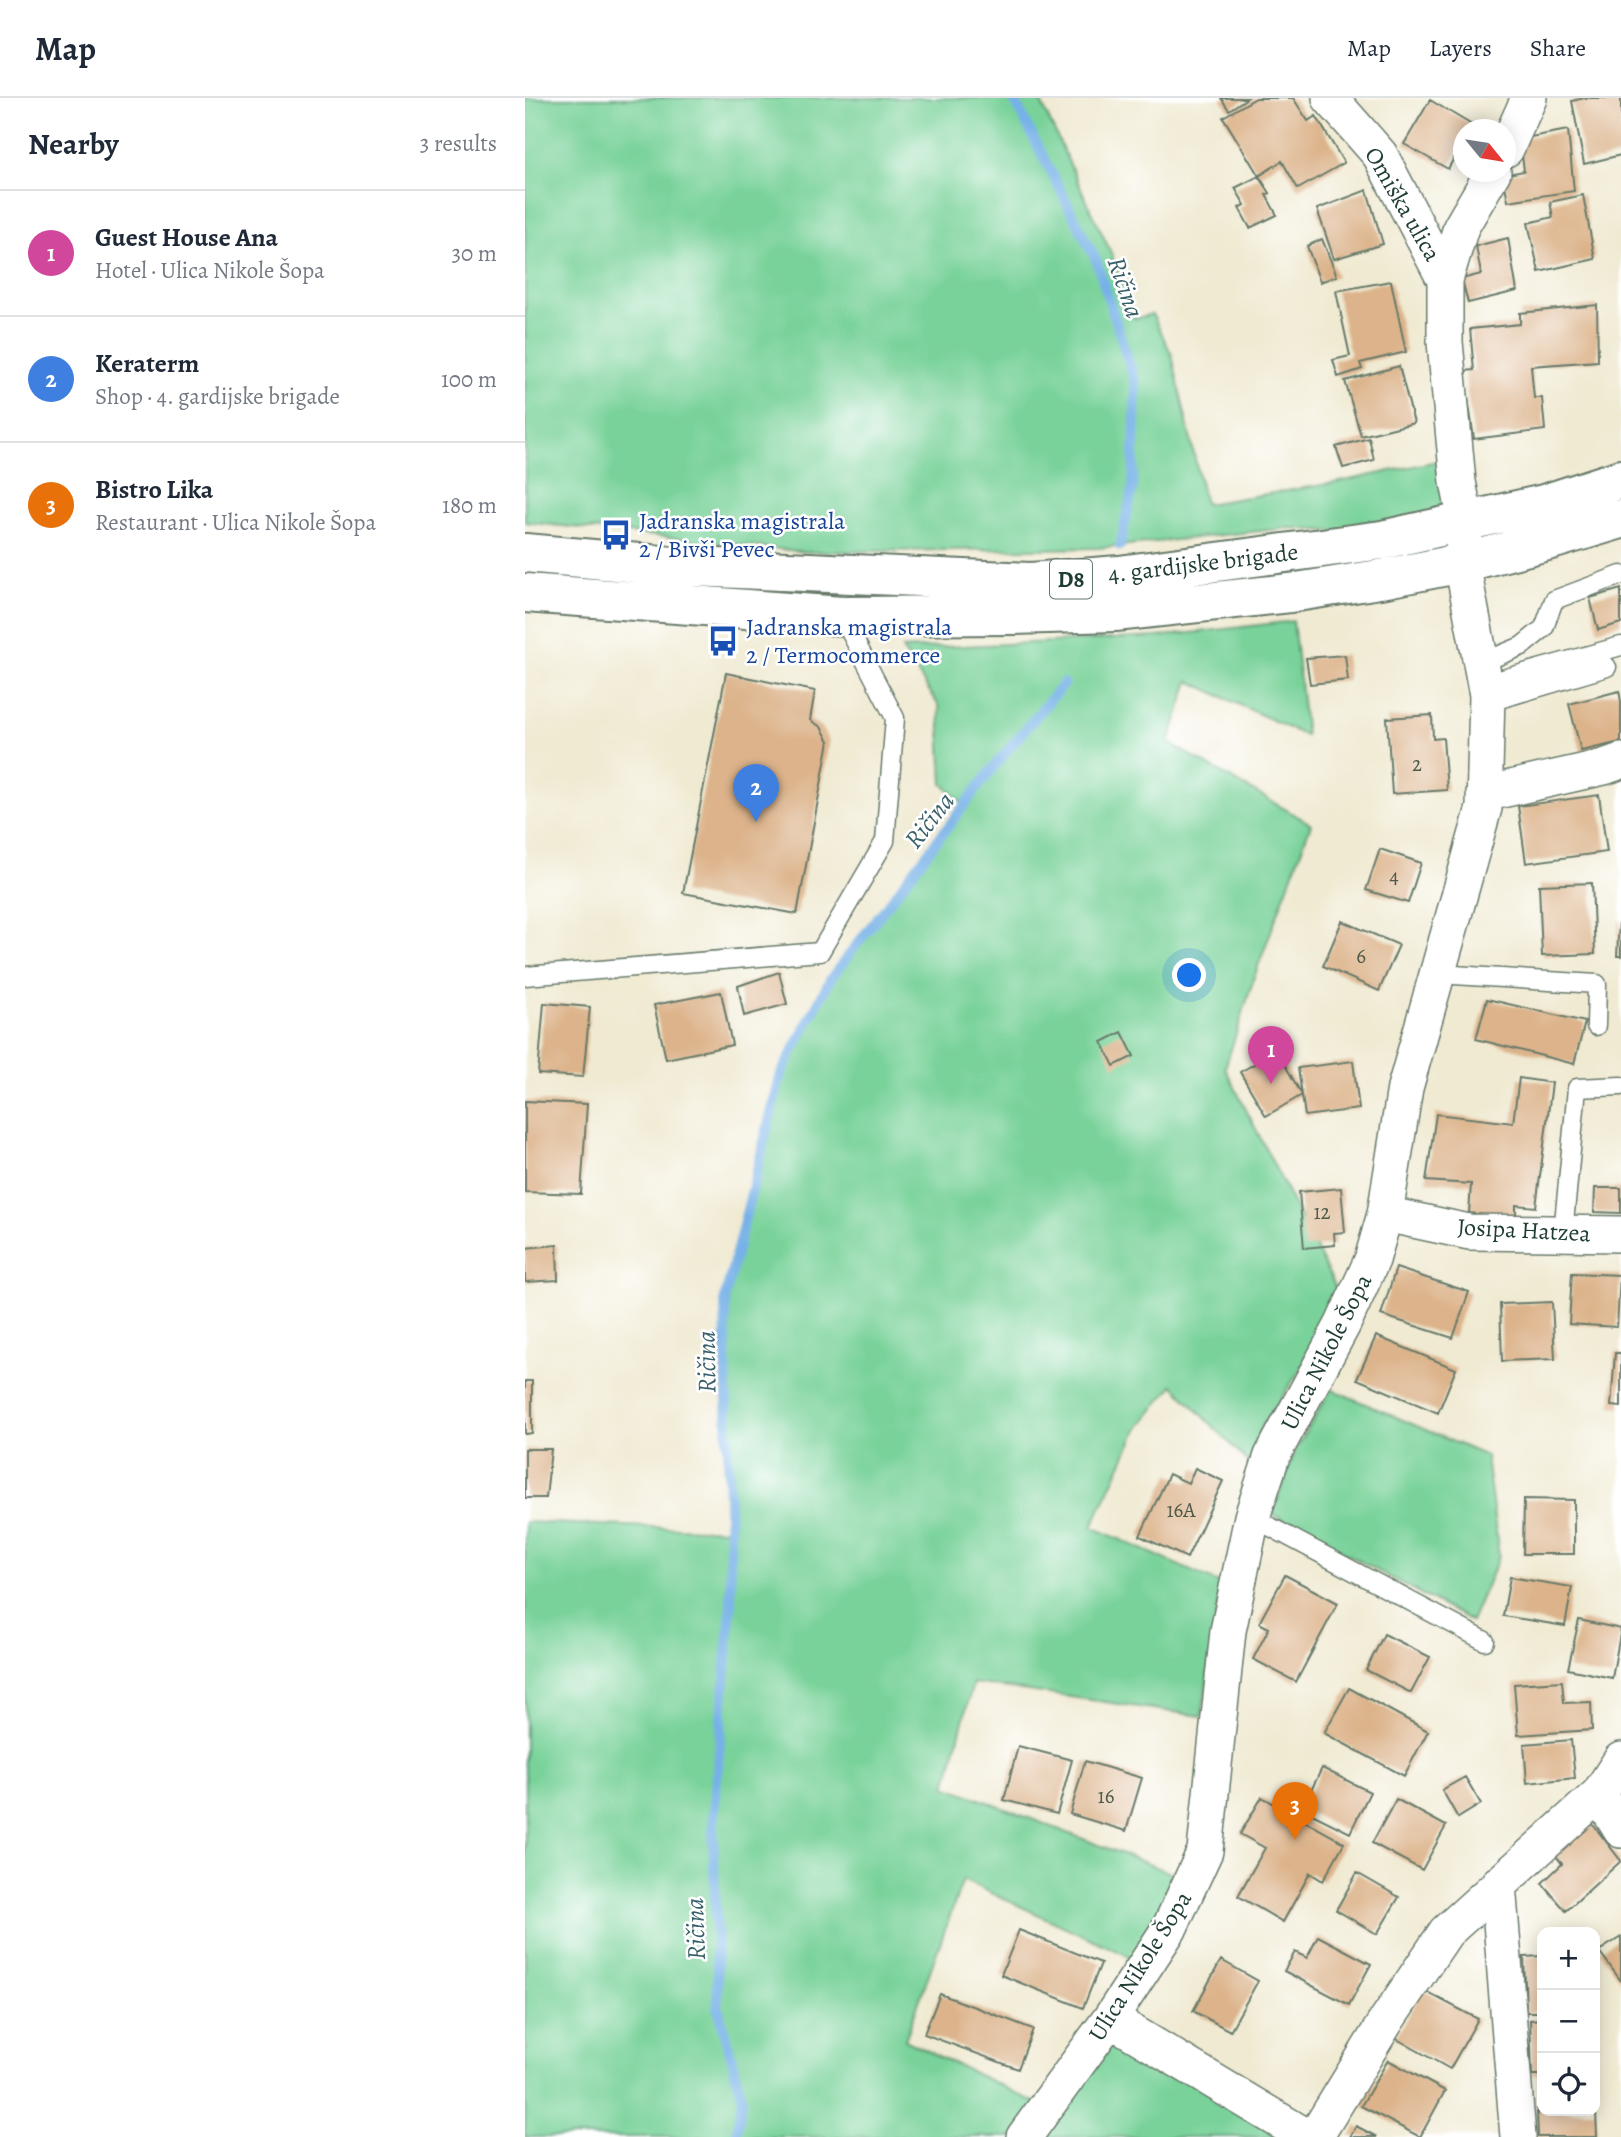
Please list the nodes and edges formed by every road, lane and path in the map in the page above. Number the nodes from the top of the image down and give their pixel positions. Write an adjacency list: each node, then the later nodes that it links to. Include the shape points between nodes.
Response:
1 (1330, 98): 5 (street, Omiška ulica, via 1380,155)
2 (1528, 98): 3 (street)
3 (1516, 126)
4 (1487, 182): 5 (street, via 1461,228)
5 (1445, 280): 8 (street, Ulica Nikole Šopa, via 1445,342)
6 (1621, 479): 8 (main road, 4. gardijske brigade / D8, via 1544,504)
7 (1621, 519): 10 (main road, 4. gardijske brigade / D8)
8 (1465, 522): 9 (main road, 4. gardijske brigade / D8, via 1368,542 1031,582 673,566); 10 (street, Ulica Nikole Šopa)
9 (525, 553)
10 (1462, 563): 13 (main road, 4. gardijske brigade / D8, via 1290,593 1115,612); 16 (street, Ulica Nikole Šopa)
11 (1621, 575): 16 (lane, via 1554,600 1544,628)
12 (525, 593): 13 (main road, 4. gardijske brigade / D8)
13 (842, 616): 20 (lane, via 895,718 885,841 820,952)
14 (1621, 646): 16 (lane)
15 (1607, 667): 16 (lane)
16 (1484, 684): 18 (street, Ulica Nikole Šopa)
17 (1621, 761): 18 (street)
18 (1485, 794): 19 (street, Ulica Nikole Šopa)
19 (1438, 974): 21 (lane, via 1597,984); 23 (street, Ulica Nikole Šopa, via 1405,1088)
20 (525, 976)
21 (1596, 1026)
22 (1621, 1086): 24 (lane, via 1577,1088)
23 (1385, 1214): 24 (street, Josipa Hatzea, via 1469,1232); 26 (street, Ulica Nikole Šopa, via 1372,1260 1272,1456)
24 (1563, 1233): 25 (street, Josipa Hatzea)
25 (1621, 1234)
26 (1252, 1517): 27 (lane); 32 (street, Ulica Nikole Šopa, via 1228,1631 1205,1851 1169,1929)
27 (1485, 1641)
28 (1621, 1760): 29 (street)
29 (1599, 1794): 30 (street); 31 (street)
30 (1621, 1830)
31 (1498, 1884): 35 (street, via 1446,1931); 36 (street)
32 (1110, 2020): 33 (street, Ulica Nikole Šopa); 34 (street)
33 (1024, 2137)
34 (1307, 2137)
35 (1315, 2137)
36 (1518, 2137)

